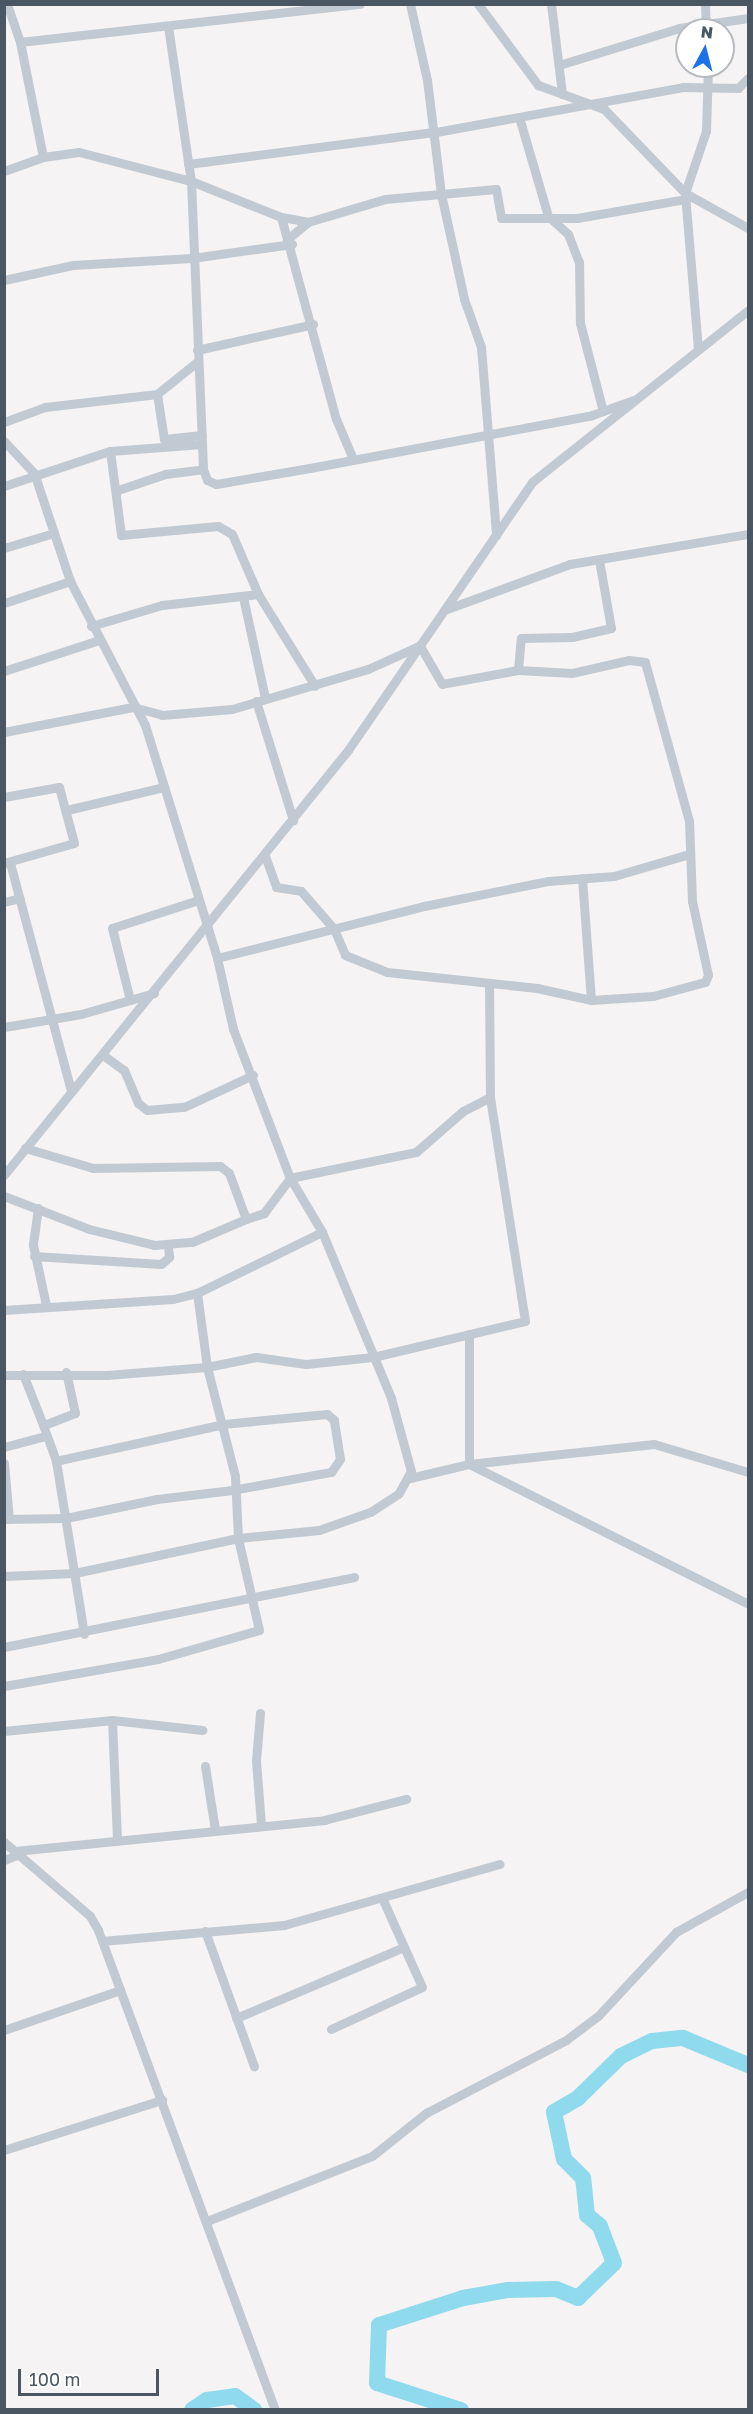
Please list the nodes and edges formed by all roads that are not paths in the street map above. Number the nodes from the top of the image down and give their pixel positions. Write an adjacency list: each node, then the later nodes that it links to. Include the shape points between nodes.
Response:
1 (7, 4): 8 (street)
2 (360, 4): 6 (street)
3 (410, 4): 16 (street)
4 (478, 4): 13 (street, via 538,85)
5 (551, 4): 9 (street)
6 (168, 26): 8 (street); 18 (street)
7 (675, 35): 9 (street)
8 (20, 42): 17 (street)
9 (559, 65): 13 (street)
10 (709, 78): 12 (street)
11 (748, 78): 12 (street, via 738,88)
12 (710, 86): 14 (street); 22 (street, via 706,131)
13 (562, 94): 14 (street)
14 (594, 104): 15 (street); 22 (street, via 617,119)
15 (519, 117): 16 (street); 23 (street)
16 (436, 132): 18 (street); 21 (street)
17 (42, 157): 19 (street); 20 (street, via 79,152)
18 (188, 164): 20 (street)
19 (4, 171)
20 (190, 180): 24 (street); 28 (street)
21 (441, 194): 23 (street, via 496,189 501,218); 25 (street, via 386,200); 39 (street, via 464,298 482,347)
22 (685, 196): 23 (street, via 577,218); 26 (street); 32 (street)
23 (548, 216): 37 (street, via 568,234 579,262 580,322)
24 (281, 217): 25 (street); 27 (street)
25 (308, 222): 27 (street)
26 (748, 228)
27 (291, 240): 28 (street); 31 (street)
28 (192, 258): 29 (street, via 73,265); 33 (street)
29 (4, 280)
30 (748, 310): 32 (street)
31 (314, 324): 33 (street); 43 (street, via 336,419)
32 (698, 349): 36 (street)
33 (196, 350): 34 (street)
34 (197, 362): 35 (street); 40 (street)
35 (157, 394): 38 (street, via 45,407); 40 (street, via 164,439)
36 (645, 397): 37 (street); 50 (street, via 547,466)
37 (603, 411): 39 (street)
38 (4, 422)
39 (485, 436): 43 (street); 50 (street)
40 (202, 439): 42 (street); 44 (street)
41 (4, 441): 45 (street)
42 (110, 451): 45 (street); 47 (street)
43 (353, 459): 44 (street, via 216,484 207,480)
44 (203, 469): 47 (street, via 165,474)
45 (34, 473): 46 (street); 48 (street)
46 (4, 486)
47 (118, 490): 56 (street, via 121,535 218,526 232,534)
48 (54, 533): 53 (street); 55 (street)
49 (748, 534): 51 (street)
50 (496, 535): 59 (street)
51 (738, 536): 52 (street); 54 (street)
52 (748, 539)
53 (4, 548)
54 (599, 561): 59 (street, via 570,564); 63 (street, via 611,628 572,637 521,638)
55 (70, 581): 58 (street); 60 (street)
56 (258, 594): 57 (street); 65 (street)
57 (243, 597): 60 (street, via 162,605); 66 (street)
58 (4, 603)
59 (447, 609): 62 (street)
60 (91, 626): 61 (street)
61 (99, 640): 64 (street); 67 (street)
62 (420, 646): 63 (street, via 441,684); 65 (street); 72 (street)
63 (518, 670): 73 (street, via 572,674 629,660 645,662 689,821)
64 (4, 671)
65 (312, 688): 66 (street)
66 (260, 700): 67 (street, via 186,715 162,715); 72 (street)
67 (133, 706): 68 (street); 69 (street, via 145,725)
68 (4, 732)
69 (164, 788): 71 (street); 78 (street)
70 (4, 797): 71 (street, via 59,787)
71 (67, 810): 75 (street, via 74,843)
72 (293, 820): 74 (street)
73 (689, 854): 76 (street, via 614,876); 86 (street, via 707,979 653,996)
74 (265, 856): 80 (street, via 276,887 301,891); 81 (street)
75 (7, 863): 77 (street)
76 (582, 878): 80 (street, via 424,906); 86 (street)
77 (20, 898): 79 (street); 87 (street)
78 (198, 900): 81 (street); 85 (street, via 112,928)
79 (4, 902)
80 (334, 928): 82 (street); 83 (street, via 345,955 369,966 414,977)
81 (207, 929): 82 (street); 84 (street)
82 (217, 958): 90 (street, via 232,1029)
83 (489, 983): 86 (street); 92 (street)
84 (154, 993): 85 (street); 89 (street)
85 (130, 1000): 87 (street)
86 (591, 1000)
87 (52, 1020): 88 (street); 91 (street)
88 (4, 1027)
89 (103, 1055): 90 (street, via 124,1070 138,1103 147,1110 184,1107); 91 (street)
90 (252, 1075): 95 (street)
91 (71, 1090): 93 (street)
92 (490, 1096): 95 (street, via 463,1111 416,1152); 105 (street, via 525,1321)
93 (25, 1148): 94 (street); 98 (street, via 93,1168 219,1166 229,1173)
94 (4, 1175)
95 (290, 1178): 98 (street, via 264,1213); 99 (street)
96 (4, 1196): 97 (street)
97 (38, 1208): 100 (street, via 119,1238); 101 (street)
98 (246, 1219): 100 (street, via 218,1234)
99 (322, 1232): 102 (street); 106 (street)
100 (168, 1245): 101 (street, via 169,1257 161,1264)
101 (34, 1256): 103 (street)
102 (197, 1293): 103 (street, via 173,1299); 107 (street)
103 (46, 1305): 104 (street)
104 (4, 1310)
105 (469, 1334): 106 (street); 117 (street)
106 (373, 1357): 107 (street, via 306,1364 256,1357); 119 (street, via 391,1398)
107 (207, 1367): 108 (street, via 107,1375); 111 (street)
108 (66, 1372): 109 (street); 112 (street, via 75,1413)
109 (23, 1374): 110 (street); 112 (street)
110 (4, 1375)
111 (224, 1424): 115 (street); 120 (street, via 235,1476); 120 (street, via 327,1414 334,1420 340,1459 331,1472)
112 (43, 1425): 113 (street)
113 (45, 1436): 114 (street); 115 (street)
114 (4, 1447)
115 (56, 1461): 121 (street)
116 (4, 1463): 122 (street)
117 (469, 1464): 118 (street, via 654,1444); 119 (street); 128 (street)
118 (748, 1472)
119 (410, 1478): 123 (street, via 398,1494 319,1530)
120 (232, 1490): 121 (street, via 157,1499); 123 (street)
121 (66, 1518): 122 (street); 124 (street)
122 (7, 1519)
123 (237, 1538): 124 (street); 127 (street)
124 (75, 1573): 125 (street); 129 (street)
125 (4, 1576)
126 (354, 1577): 127 (street)
127 (251, 1596): 129 (street); 131 (street, via 259,1625 256,1634 158,1659)
128 (748, 1604)
129 (84, 1634): 130 (street)
130 (4, 1647)
131 (4, 1686)
132 (260, 1713): 138 (street, via 256,1761)
133 (112, 1720): 134 (street); 135 (street); 140 (street)
134 (202, 1730)
135 (4, 1731)
136 (205, 1766): 139 (street)
137 (406, 1798): 138 (street, via 324,1820)
138 (261, 1826): 139 (street)
139 (214, 1830): 140 (street)
140 (117, 1841): 142 (street)
141 (4, 1842): 142 (street)
142 (17, 1853): 143 (street); 148 (street, via 90,1916)
143 (4, 1860)
144 (500, 1864): 146 (street)
145 (748, 1892): 157 (street, via 676,1932 598,2016 566,2040 426,2113 372,2156)
146 (383, 1900): 147 (street, via 284,1925); 149 (street)
147 (205, 1930): 148 (street); 151 (street)
148 (102, 1941): 150 (street)
149 (404, 1947): 151 (street); 152 (street, via 422,1987)
150 (120, 1990): 153 (street); 155 (street)
151 (236, 2018): 154 (street)
152 (331, 2029)
153 (4, 2030)
154 (254, 2066)
155 (162, 2100): 156 (street); 157 (street)
156 (4, 2150)
157 (207, 2221): 158 (street)
158 (275, 2409)

